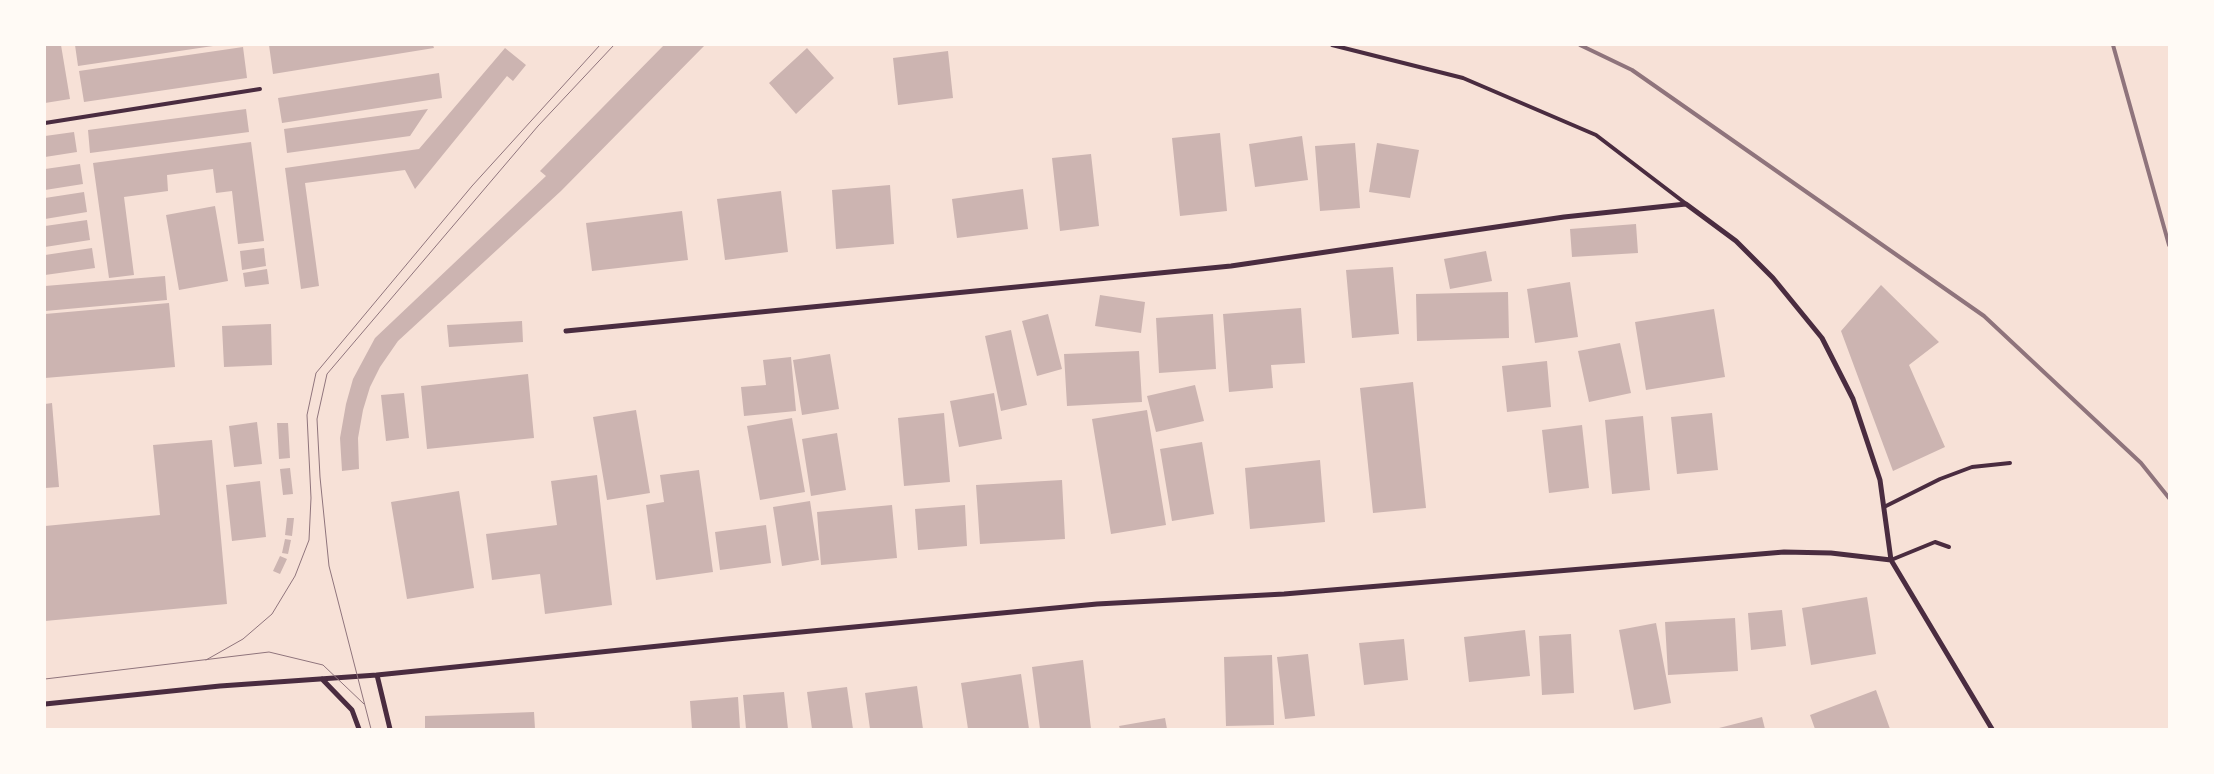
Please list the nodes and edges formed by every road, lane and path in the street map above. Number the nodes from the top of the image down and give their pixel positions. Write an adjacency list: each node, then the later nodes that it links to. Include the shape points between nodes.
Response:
1 (1332, 45): 4 (lane, via 1463,78 1596,135)
2 (260, 89): 3 (lane)
3 (45, 123)
4 (1686, 204): 5 (street, via 1564,217 1231,266); 7 (street, via 1736,240 1773,278 1822,338 1853,400 1880,480)
5 (566, 331)
6 (2010, 463): 7 (lane, via 1972,467)
7 (1884, 507): 9 (street)
8 (1949, 547): 9 (lane, via 1935,542)
9 (1891, 560): 10 (street, via 1831,553 1784,552 1294,594 1097,604); 15 (street)
10 (377, 675): 11 (street); 14 (street)
11 (322, 679): 12 (street); 13 (street, via 352,710)
12 (45, 704)
13 (359, 729)
14 (390, 729)
15 (1992, 729)

